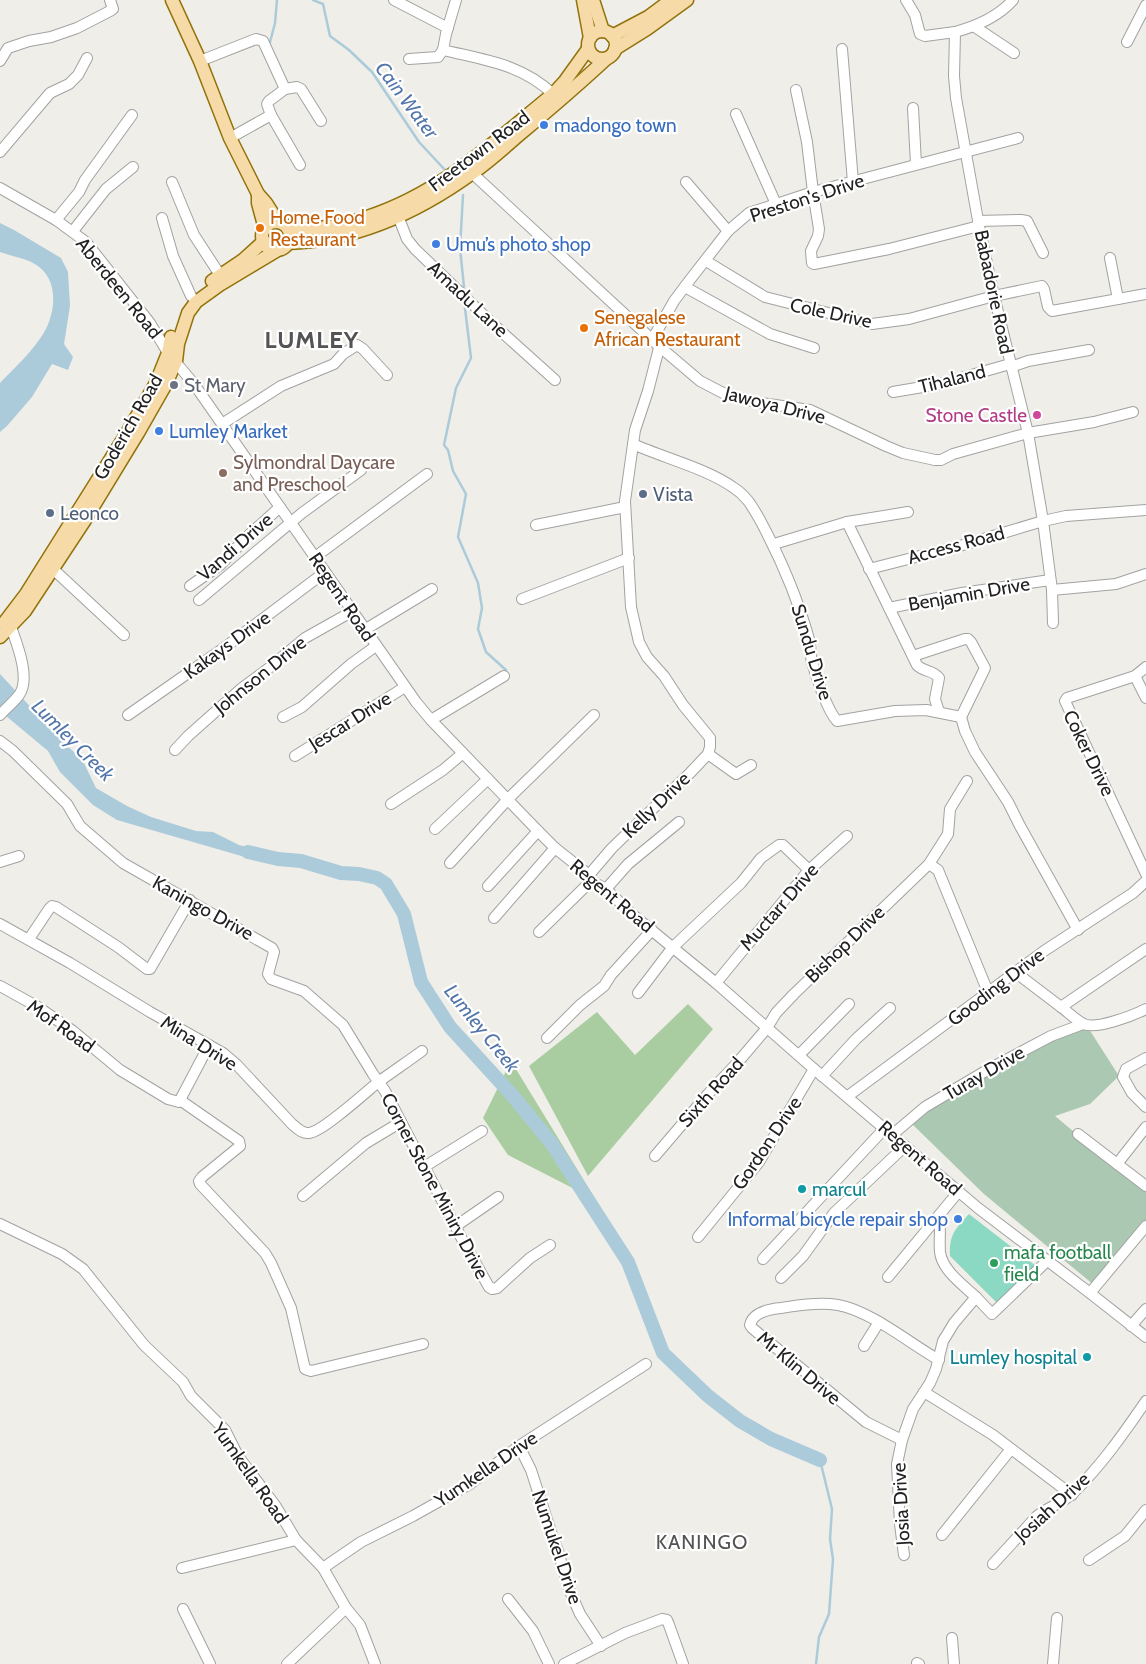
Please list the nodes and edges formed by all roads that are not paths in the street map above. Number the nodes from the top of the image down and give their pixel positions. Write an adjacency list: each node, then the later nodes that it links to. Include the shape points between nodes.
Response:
1 (110, 0): 18 (street, via 113,8 110,11 77,28)
2 (172, 0): 27 (main road)
3 (394, 0): 13 (street)
4 (456, 0): 13 (street)
5 (583, 0): 17 (main road)
6 (593, 0): 15 (main road)
7 (671, 0): 15 (main road, via 648,17)
8 (687, 0): 19 (main road)
9 (906, 0): 14 (street, via 915,15 920,34)
10 (1013, 0): 12 (street)
11 (1146, 5): 16 (street)
12 (975, 27): 14 (street); 22 (street)
13 (448, 28): 21 (street)
14 (955, 32): 38 (street, Babadorie Road, via 954,76)
15 (607, 33): 17 (main road, via 597,32); 19 (main road, via 616,43)
16 (1127, 42)
17 (589, 43): 25 (main road, via 595,58); 30 (main road, Freetown Road)
18 (4, 47): 26 (street)
19 (616, 49): 25 (main road)
20 (842, 49): 46 (street)
21 (443, 50): 24 (street, via 438,57); 30 (street, via 514,68)
22 (1014, 53)
23 (86, 58): 39 (street, via 78,75 69,84 50,93)
24 (409, 59)
25 (606, 59): 43 (main road, Freetown Road, via 554,107)
26 (0, 61)
27 (200, 61): 28 (street, via 256,38 261,39); 36 (main road)
28 (285, 89): 34 (street, via 267,104); 35 (street, via 297,87 301,90)
29 (796, 90): 48 (street)
30 (553, 94): 51 (main road, Freetown Road, via 462,168)
31 (913, 108): 40 (street)
32 (736, 114): 50 (street)
33 (132, 115): 53 (street)
34 (271, 115): 36 (street); 41 (street)
35 (321, 122)
36 (230, 138): 49 (main road)
37 (1018, 138): 38 (street, Preston's Drive)
38 (965, 151): 40 (street, Preston's Drive); 54 (street, Babadorie Road)
39 (0, 152)
40 (916, 164): 46 (street, Preston's Drive)
41 (300, 165)
42 (133, 167): 57 (street, via 106,189)
43 (472, 173): 51 (main road, Freetown Road, via 419,206); 70 (street, Jawoya Drive)
44 (172, 182): 64 (street, via 194,234)
45 (686, 182): 56 (street)
46 (853, 182): 48 (street, Preston's Drive)
47 (0, 188): 53 (street, Aberdeen Road)
48 (813, 192): 50 (street, Preston's Drive); 54 (street, via 819,229 811,251 810,260 814,264 889,249)
49 (258, 194): 55 (main road); 58 (main road)
50 (776, 204): 56 (street, Preston's Drive, via 749,213)
51 (397, 212): 55 (main road, Freetown Road, via 331,228 306,230); 59 (main road, Freetown Road, via 335,238); 76 (street, Amadu Lane, via 407,239 415,249)
52 (162, 218): 67 (street, via 173,256)
53 (56, 220): 57 (street, Aberdeen Road)
54 (979, 223): 61 (street, via 1027,222); 68 (street, Babadorie Road)
55 (283, 225): 58 (main road, via 273,223); 59 (main road, via 290,237)
56 (728, 231): 63 (street, Preston's Drive)
57 (73, 232): 73 (street, Aberdeen Road, via 96,253)
58 (264, 235): 60 (main road, via 267,246); 64 (main road, Goderich Road, via 243,260)
59 (288, 243): 60 (main road)
60 (276, 251): 73 (main road, Goderich Road, via 196,302 183,324)
61 (1043, 253)
62 (1110, 258): 69 (street)
63 (706, 261): 65 (street, Preston's Drive); 68 (street, Cole Drive, via 765,297 872,324 909,319)
64 (220, 275): 67 (main road, Goderich Road)
65 (685, 287): 70 (street, Preston's Drive, via 674,301); 71 (street, via 770,334)
66 (1146, 294): 69 (street)
67 (191, 296): 73 (main road, Goderich Road, via 178,316)
68 (994, 296): 69 (street, Cole Drive, via 1042,286 1048,307 1052,310); 74 (street, Babadorie Road)
69 (1118, 298)
70 (655, 344): 80 (street, Jawoya Drive, via 700,381 725,394 810,410 886,446 920,457 941,460); 81 (street, Preston's Drive, via 648,392)
71 (814, 348)
72 (1089, 350): 74 (street, Tihaland)
73 (172, 357): 79 (street, Regent Road); 95 (main road, Goderich Road, via 166,384); 108 (main road, Goderich Road)
74 (1010, 366): 77 (street, Tihaland); 80 (street, Babadorie Road)
75 (387, 375): 79 (street, via 357,345 334,364 281,386)
76 (555, 380)
77 (893, 392)
78 (1133, 412): 80 (street, Jawoya Drive)
79 (222, 424): 84 (street, Regent Road)
80 (1028, 433): 88 (street, Babadorie Road)
81 (633, 444): 85 (street, Preston's Drive); 92 (street, Sundu Drive, via 736,488 751,504)
82 (361, 470): 90 (street)
83 (427, 474): 93 (street)
84 (280, 507): 90 (street, Regent Road); 100 (street, Vandi Drive, via 220,565)
85 (625, 507): 91 (street); 94 (street, Preston's Drive)
86 (1146, 510): 88 (street, Access Road, via 1066,516)
87 (908, 512): 89 (street)
88 (1043, 521): 96 (street, Access Road); 99 (street, Babadorie Road)
89 (847, 522): 92 (street); 96 (street)
90 (291, 523): 93 (street, Regent Road); 103 (street)
91 (536, 525)
92 (774, 544): 117 (street, Sundu Drive, via 802,613 812,662 837,721 895,711)
93 (315, 557): 97 (street, Regent Road)
94 (629, 558): 102 (street); 127 (street, Preston's Drive, via 631,607 639,642 710,738)
95 (53, 569): 108 (main road, Goderich Road, via 25,611); 109 (street)
96 (869, 569): 104 (street)
97 (325, 572): 105 (street, Regent Road); 119 (street, Kakays Drive)
98 (1146, 574): 99 (street, Benjamin Drive, via 1116,584)
99 (1051, 585): 104 (street, Benjamin Drive, via 962,593); 106 (street, Babadorie Road)
100 (190, 586)
101 (432, 590): 107 (street)
102 (522, 599)
103 (199, 600)
104 (889, 608): 111 (street)
105 (353, 611): 107 (street, Regent Road); 125 (street, Johnson Drive, via 305,638 242,688)
106 (1053, 623)
107 (366, 629): 110 (street, Regent Road)
108 (4, 631): 118 (street, via 24,676 24,684 20,694)
109 (124, 635)
110 (376, 646): 115 (street, Regent Road); 121 (street, via 302,707)
111 (913, 656): 117 (street, via 919,668 939,678 935,699); 122 (street, via 964,639 971,642 985,668)
112 (1146, 667): 114 (street)
113 (504, 676): 123 (street)
114 (1135, 676): 116 (street); 144 (street, Coker Drive, via 1067,698 1065,704)
115 (406, 687): 123 (street, Regent Road); 128 (street, Jescar Drive)
116 (1146, 698)
117 (939, 712): 122 (street, Sundu Drive)
118 (0, 714)
119 (128, 715)
120 (594, 715): 132 (street)
121 (283, 717)
122 (961, 717): 153 (street, via 975,752 1008,802)
123 (431, 720): 126 (street, Regent Road)
124 (0, 741): 149 (street, Kaningo Drive, via 67,804 80,826 122,863)
125 (175, 750)
126 (462, 754): 130 (street, Regent Road); 133 (street)
127 (708, 754): 129 (street, via 736,774); 145 (street, Kelly Drive, via 612,848)
128 (294, 756)
129 (750, 765)
130 (488, 779): 132 (street, Regent Road); 135 (street)
131 (967, 781): 142 (street, Bishop Drive, via 950,809 948,834)
132 (508, 800): 136 (street, Regent Road); 141 (street)
133 (392, 804)
134 (679, 822): 148 (street, via 628,864)
135 (435, 829)
136 (538, 831): 138 (street, Regent Road); 147 (street)
137 (846, 836): 143 (street, Muctarr Drive)
138 (555, 848): 145 (street, Regent Road); 150 (street)
139 (19, 856): 140 (street)
140 (0, 862)
141 (450, 863)
142 (929, 864): 162 (street, via 938,870); 168 (street, Bishop Drive, via 794,994)
143 (809, 870): 156 (street, Muctarr Drive, via 783,844 779,845 761,858 741,883); 159 (street, Muctarr Drive)
144 (1146, 874)
145 (590, 878): 148 (street, Regent Road); 154 (street, Kelly Drive)
146 (1146, 881): 153 (street, Gooding Drive)
147 (488, 886)
148 (606, 889): 152 (street, Regent Road)
149 (190, 900): 155 (street, via 150,969 52,906); 175 (street, Kaningo Drive, via 272,948 270,979 304,991 344,1026)
150 (494, 918)
151 (0, 924): 155 (street, Mina Drive)
152 (652, 930): 156 (street, Regent Road); 169 (street, via 604,986)
153 (1078, 930): 158 (street, Gooding Drive)
154 (539, 932)
155 (29, 939): 170 (street, Mina Drive)
156 (673, 947): 159 (street, Regent Road); 161 (street, Muctarr Drive)
157 (1146, 949): 164 (street)
158 (1015, 972): 162 (street, Gooding Drive); 164 (street)
159 (716, 983): 168 (street, Regent Road)
160 (0, 986): 177 (street, Mof Road, via 66,1027 120,1070 168,1100)
161 (638, 992)
162 (988, 992): 176 (street, Gooding Drive)
163 (849, 1004): 172 (street)
164 (1062, 1007): 167 (street)
165 (890, 1008): 174 (street, Gordon Drive)
166 (1146, 1009): 167 (street, Turay Drive, via 1116,1021)
167 (1083, 1024): 182 (street, Turay Drive, via 1051,1036 988,1069)
168 (767, 1028): 172 (street, Regent Road); 185 (street, Sixth Road)
169 (547, 1038)
170 (209, 1045): 175 (street, Mina Drive, via 236,1064 292,1124 307,1134 328,1122); 177 (street)
171 (422, 1051): 175 (street)
172 (799, 1055): 174 (street, Regent Road)
173 (1146, 1058): 178 (street, via 1126,1068 1123,1077 1132,1093)
174 (818, 1072): 176 (street, Regent Road); 196 (street, Gordon Drive, via 759,1162)
175 (379, 1082): 179 (street, Corner Stone Miniry Drive)
176 (848, 1096): 182 (street, Regent Road)
177 (180, 1100): 208 (street, Mof Road, via 239,1141 238,1149 202,1177 200,1184 271,1263 291,1308 305,1369 311,1371)
178 (1146, 1107)
179 (401, 1122): 187 (street, Corner Stone Miniry Drive); 190 (street, via 366,1143)
180 (1146, 1128): 186 (street)
181 (482, 1131): 187 (street)
182 (889, 1132): 184 (street, Regent Road); 198 (street, Turay Drive)
183 (1078, 1134): 186 (street)
184 (905, 1146): 189 (street, Regent Road); 201 (street, via 834,1214 803,1256)
185 (655, 1156)
186 (1117, 1164): 188 (street)
187 (424, 1167): 194 (street, Corner Stone Miniry Drive)
188 (1146, 1186)
189 (958, 1191): 192 (street); 199 (street, Regent Road)
190 (303, 1196)
191 (498, 1197): 194 (street)
192 (939, 1217): 200 (street); 203 (street, via 940,1254 944,1263)
193 (0, 1224): 220 (street, Yumkella Road, via 62,1254 83,1269 144,1345 183,1382 225,1430 238,1456 275,1505)
194 (456, 1226): 197 (street, Corner Stone Miniry Drive, via 492,1289)
195 (1146, 1226): 202 (street)
196 (698, 1237)
197 (550, 1245)
198 (763, 1258)
199 (1047, 1261): 202 (street, Regent Road); 203 (street, via 992,1314)
200 (888, 1277)
201 (781, 1278)
202 (1090, 1293): 206 (street, Regent Road)
203 (976, 1297): 210 (street, Josia Drive, via 949,1330)
204 (1146, 1309): 206 (street)
205 (878, 1322): 209 (street); 210 (street, Mr Klin Drive); 214 (street, Mr Klin Drive, via 856,1310 814,1304 761,1312 750,1325 842,1404 866,1422)
206 (1131, 1326): 207 (street, Regent Road)
207 (1146, 1337)
208 (424, 1344)
209 (864, 1346)
210 (939, 1360): 212 (street, Josia Drive)
211 (646, 1364): 215 (street, Yumkella Drive)
212 (924, 1392): 214 (street, Josia Drive, via 913,1409); 216 (street)
213 (1146, 1401): 217 (street, Josiah Drive, via 1103,1460)
214 (902, 1440): 221 (street, Josia Drive, via 897,1464)
215 (519, 1446): 225 (street, Yumkella Drive, via 470,1484 361,1542); 231 (street, Numukel Drive, via 531,1470 569,1589 580,1614)
216 (1011, 1449): 217 (street); 219 (street)
217 (1072, 1495): 223 (street, Josiah Drive, via 1044,1509)
218 (1146, 1510): 222 (street, via 1125,1536)
219 (942, 1535)
220 (296, 1540): 224 (street); 225 (street, Yumkella Road)
221 (904, 1555)
222 (1089, 1560)
223 (993, 1564)
224 (182, 1568)
225 (323, 1568): 227 (street, Yumkella Road)
226 (508, 1599): 235 (street, via 533,1631)
227 (346, 1608): 233 (street); 234 (street, Yumkella Road, via 360,1625)
228 (182, 1609): 232 (street)
229 (1057, 1618): 239 (street)
230 (952, 1638): 238 (street)
231 (601, 1646): 236 (street); 237 (street, via 625,1632 667,1620)
232 (210, 1664)
233 (287, 1664)
234 (376, 1664)
235 (549, 1664)
236 (564, 1664)
237 (683, 1664)
238 (954, 1664)
239 (1053, 1664)

